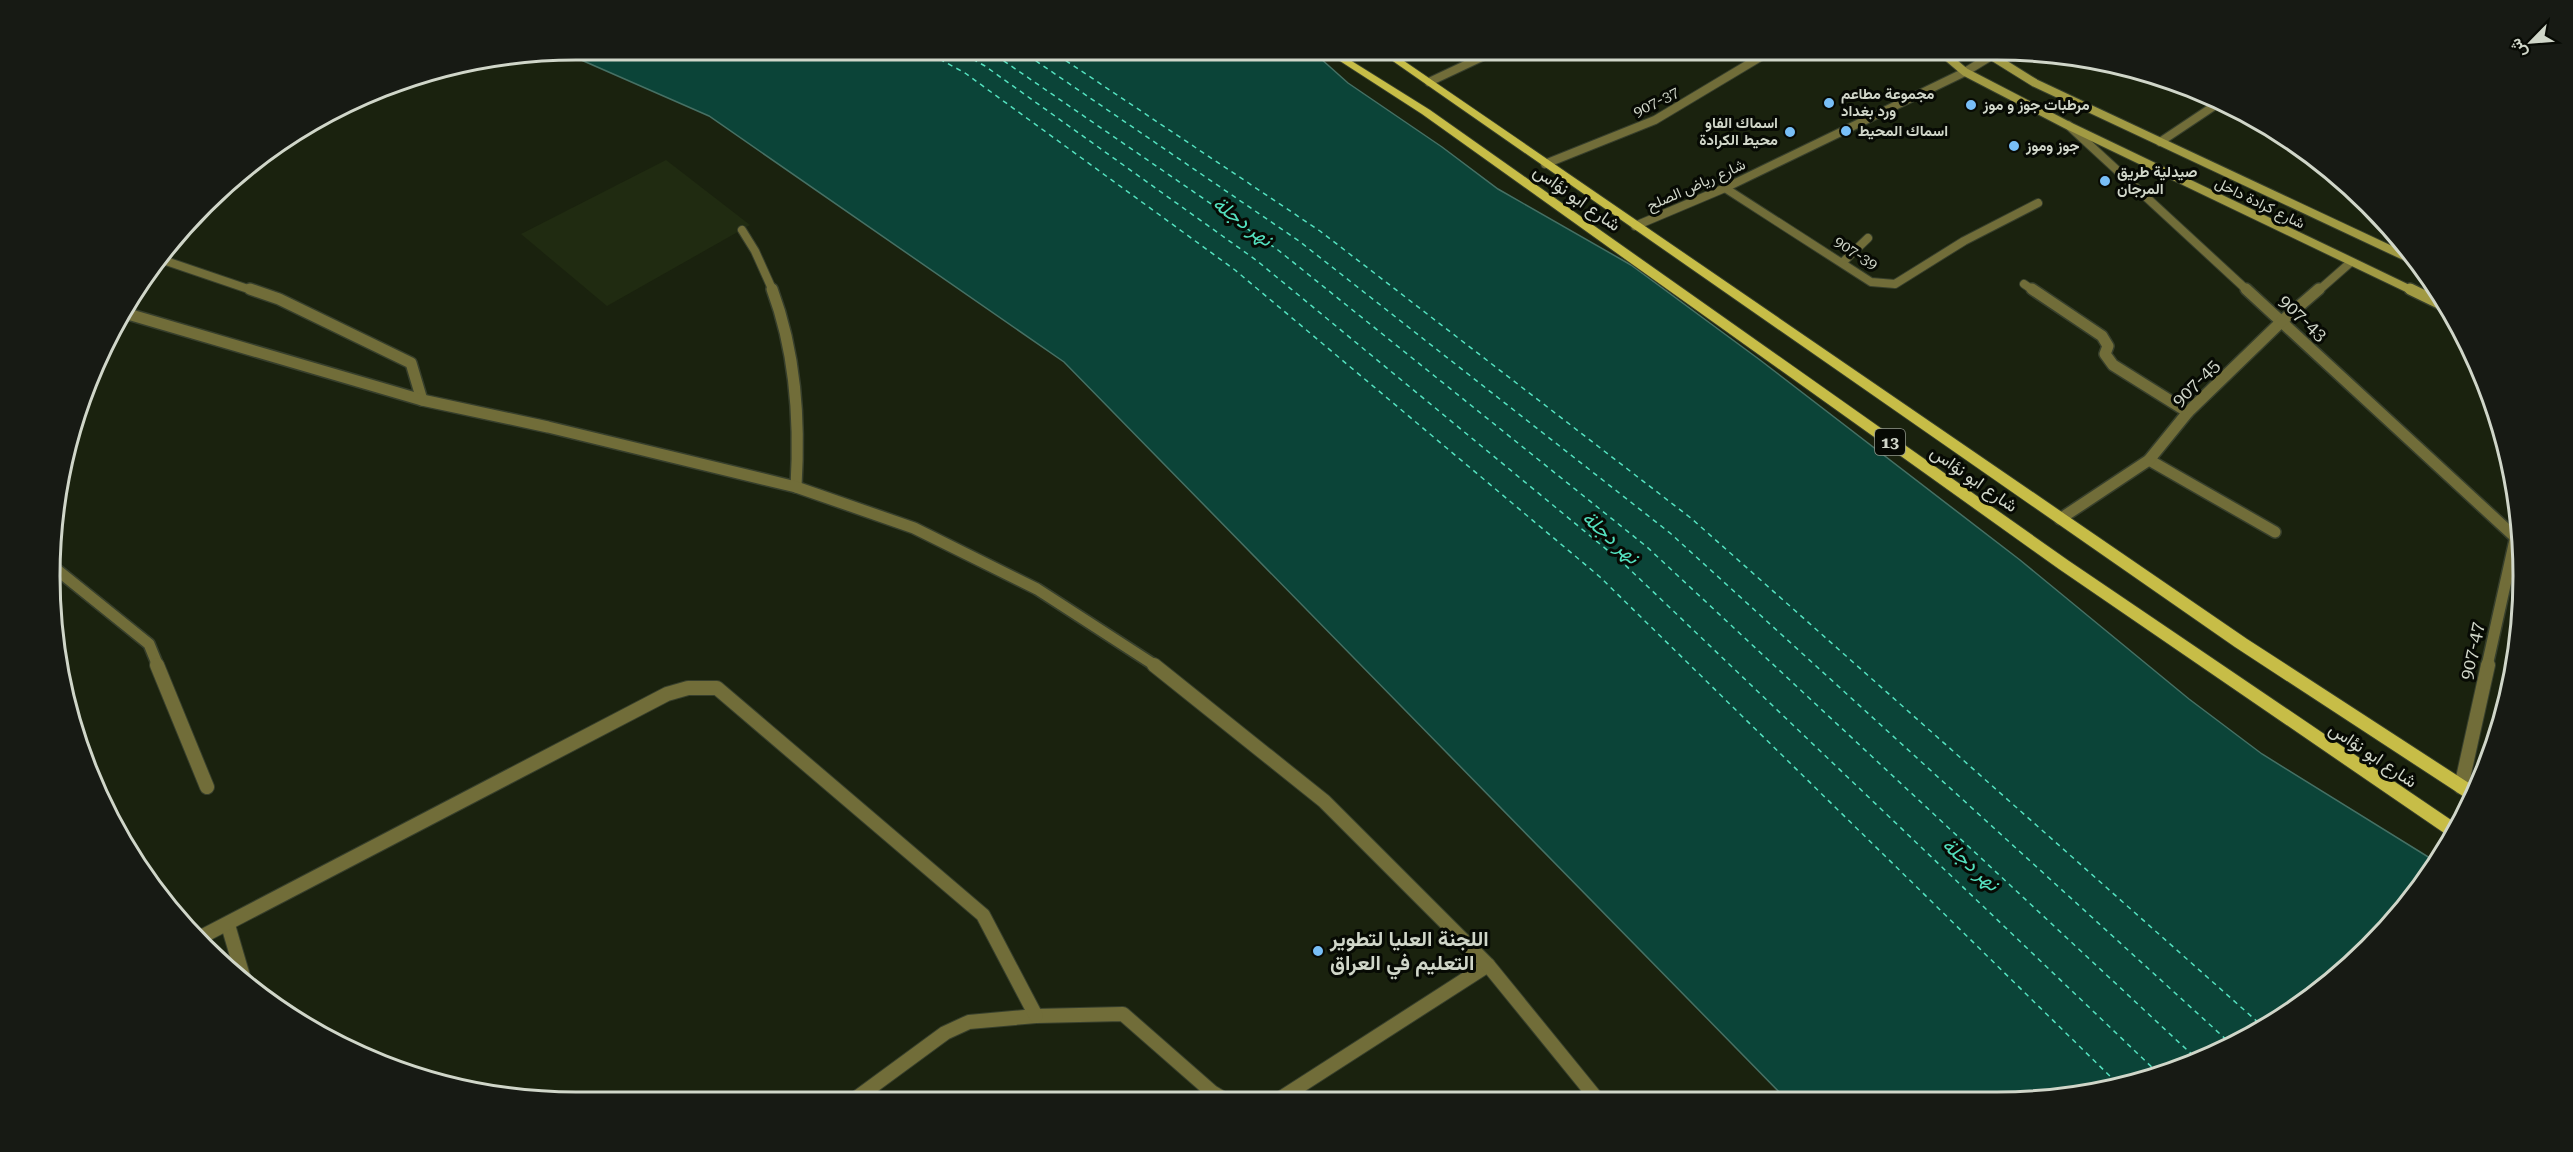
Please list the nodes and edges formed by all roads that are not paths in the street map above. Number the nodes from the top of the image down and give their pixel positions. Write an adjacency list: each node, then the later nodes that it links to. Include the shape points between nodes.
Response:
1 (1344, 60): 38 (main road, شارع ابو نؤاس / 13, via 1426,112 2064,566)
2 (1397, 60): 9 (main road, شارع ابو نؤاس / 13)
3 (1476, 60): 9 (street)
4 (1755, 60): 13 (street, 907-37, via 1655,120)
5 (1951, 60): 8 (main road, شارع كرادة داخل)
6 (1984, 60): 8 (street, شارع رياض الصلح)
7 (2007, 60): 12 (main road, شارع كرادة داخل, via 2035,83)
8 (1965, 72): 11 (main road, شارع كرادة داخل); 14 (street, شارع رياض الصلح)
9 (1429, 82): 13 (main road, شارع ابو نؤاس / 13)
10 (2212, 107): 12 (street)
11 (2067, 125): 22 (main road, شارع كرادة داخل); 26 (street, 907-43)
12 (2160, 142): 19 (main road, شارع كرادة داخل)
13 (1545, 164): 16 (main road, شارع ابو نؤاس / 13)
14 (1725, 188): 16 (street, شارع رياض الصلح); 21 (street, 907-39)
15 (2038, 203): 21 (street, 907-39, via 1964,241 1895,284 1871,282)
16 (1635, 226): 31 (main road, شارع ابو نؤاس / 13)
17 (742, 230): 30 (street, via 756,249 788,339 800,429)
18 (1868, 238): 21 (street)
19 (2399, 254)
20 (167, 261): 27 (street, via 279,299 411,363)
21 (1843, 262)
22 (2351, 262): 24 (main road, شارع كرادة داخل); 26 (street, 907-45)
23 (2024, 284): 28 (street, via 2102,336 2108,346 2105,354 2113,364)
24 (2433, 301)
25 (131, 315): 27 (street)
26 (2282, 321): 28 (street, 907-45); 33 (street, 907-43)
27 (422, 400): 30 (street)
28 (2188, 412): 29 (street, 907-45)
29 (2149, 459): 31 (street, 907-45); 32 (street)
30 (796, 487): 41 (street, via 914,528 1017,579 1156,666 1324,801)
31 (2060, 519): 37 (main road, شارع ابو نؤاس / 13)
32 (2275, 532)
33 (2511, 534)
34 (2512, 551): 37 (street, 907-47)
35 (60, 572): 36 (street, via 149,644)
36 (207, 787)
37 (2466, 790)
38 (2448, 827)
39 (228, 925): 40 (street); 42 (street); 43 (street, via 667,694 688,688 717,688 983,915)
40 (205, 935)
41 (1488, 965): 46 (street); 47 (street)
42 (240, 968)
43 (1036, 1016): 44 (street, via 969,1022 945,1033); 45 (street, via 1123,1014)
44 (865, 1092)
45 (1212, 1092)
46 (1290, 1092)
47 (1592, 1092)

